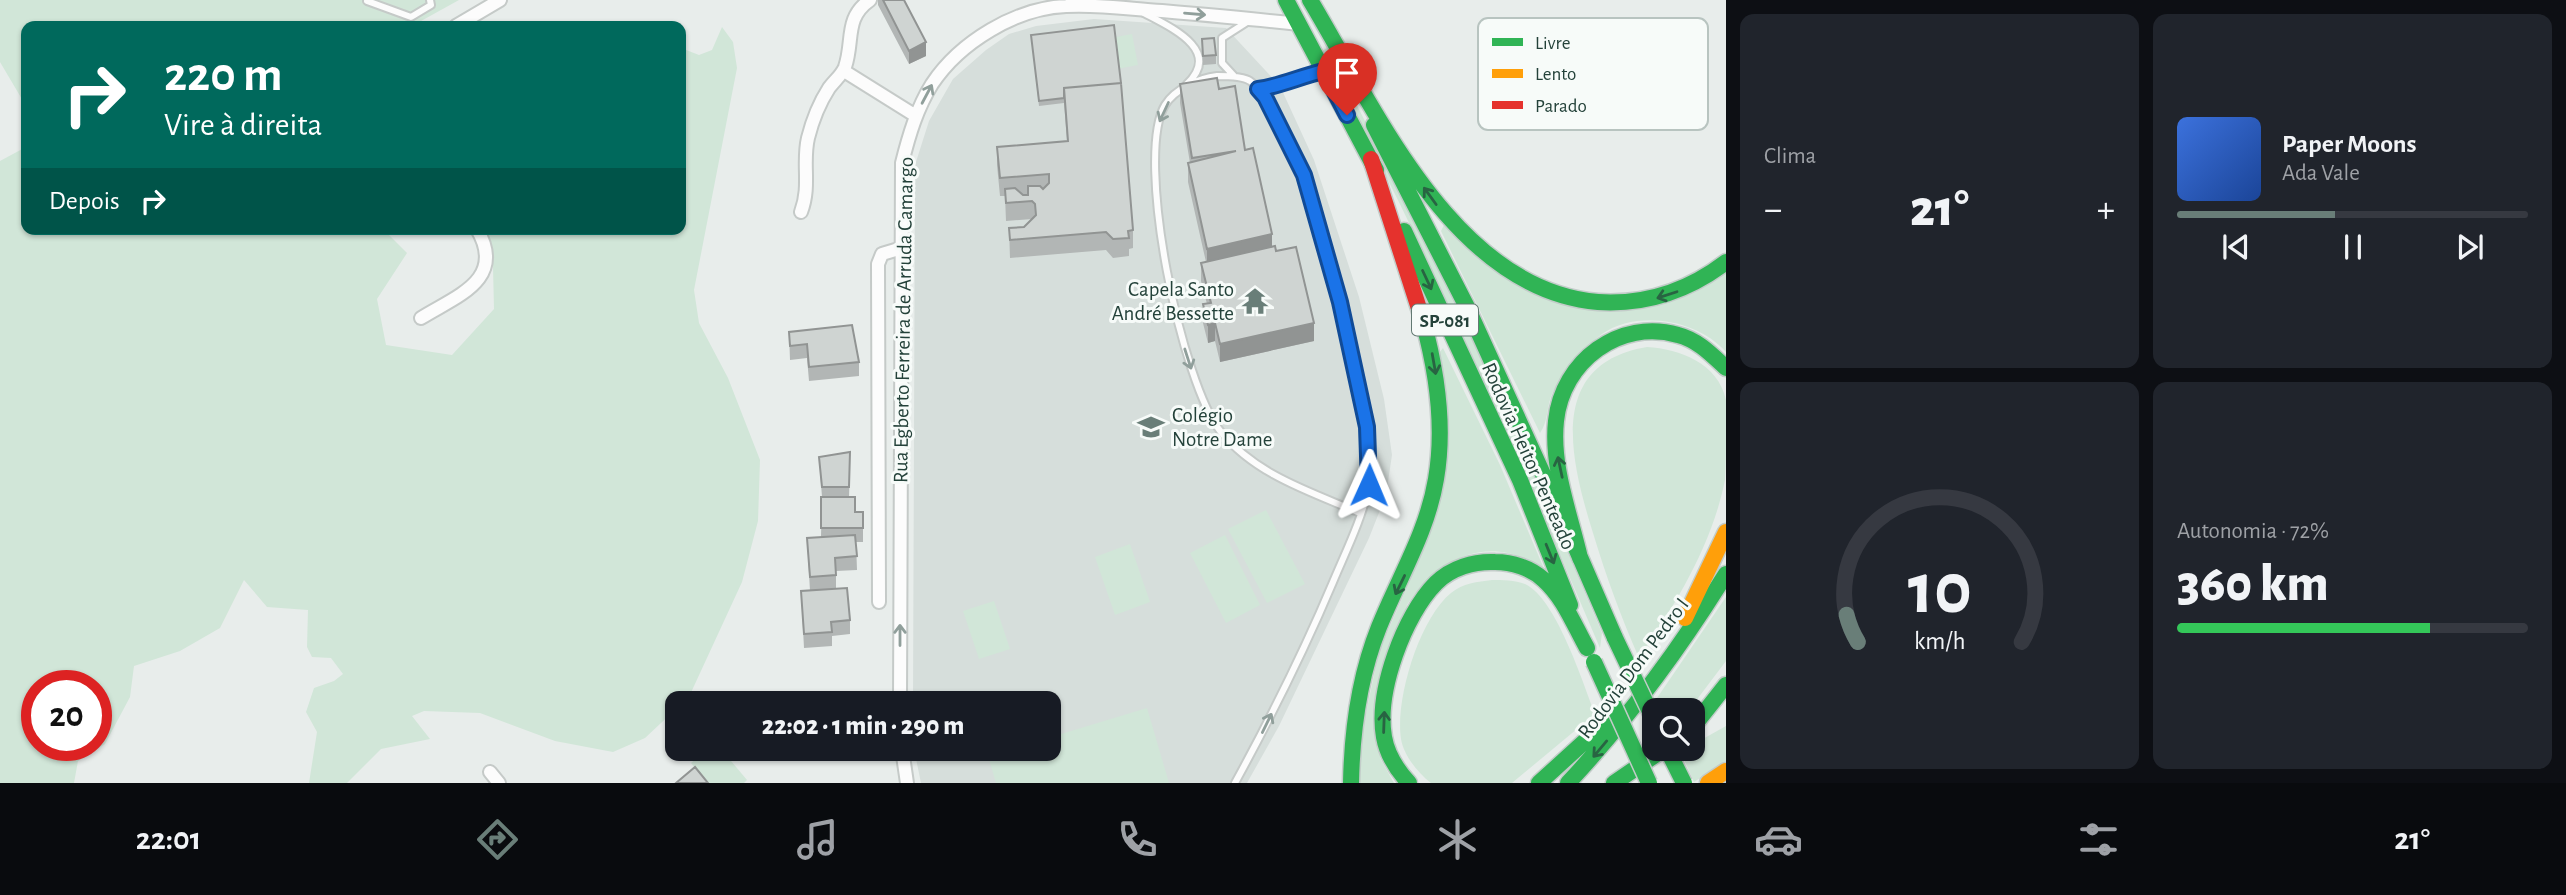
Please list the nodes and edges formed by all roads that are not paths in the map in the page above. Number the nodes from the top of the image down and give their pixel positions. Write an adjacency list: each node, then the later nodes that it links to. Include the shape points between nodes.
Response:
1 (430, 0): 6 (lane, via 431,5 411,17)
2 (500, 0): 9 (street)
3 (870, 0): 11 (street, via 852,20)
4 (1286, 0): 10 (main road, Rodovia Heitor Penteado / SP-081)
5 (1310, 0): 21 (main road, one-way to 5, via 1677,292 1631,303 1578,301 1508,275 1465,240 1424,189); 26 (main road, Rodovia Heitor Penteado / SP-081, via 1429,229)
6 (367, 1)
7 (1136, 9): 8 (street, Rua Egberto Ferreira de Arruda Camargo, one-way to 8); 14 (lane, via 1177,31 1197,51 1195,76); 16 (street, Rua Egberto Ferreira de Arruda Camargo, one-way to 7, via 949,62 999,26 1031,12 1064,6)
8 (1252, 19): 10 (street, Rua Egberto Ferreira de Arruda Camargo); 13 (lane, via 1222,38 1222,63)
9 (464, 21)
10 (1299, 24): 12 (main road, Rodovia Heitor Penteado / SP-081)
11 (844, 71): 16 (street); 18 (street, via 829,88 809,135 808,187)
12 (1324, 71): 15 (lane); 17 (main road, Rodovia Heitor Penteado / SP-081)
13 (1235, 77): 14 (lane, via 1202,79); 15 (lane)
14 (1183, 88): 24 (lane, one-way to 24, via 1166,104 1154,154 1170,292 1203,403 1239,453 1261,468)
15 (1258, 89): 24 (lane, via 1304,175 1340,302 1370,458 1369,485)
16 (916, 116): 20 (street, Rua Egberto Ferreira de Arruda Camargo, via 902,163)
17 (1371, 159): 29 (main road, Rodovia Heitor Penteado / SP-081, one-way to 29, via 1520,480); 47 (main road, one-way to 47, via 1433,360 1439,443 1426,524 1379,628 1358,698)
18 (801, 212)
19 (480, 235): 22 (street, via 486,267 481,280)
20 (902, 248): 28 (street, via 882,254 878,264); 33 (street, Rua Egberto Ferreira de Arruda Camargo, one-way to 20)
21 (1726, 262)
22 (421, 318)
23 (1726, 368): 26 (main road, one-way to 23, via 1556,432 1558,405 1580,363 1616,336 1651,330 1695,340)
24 (1360, 513): 46 (lane, one-way to 24, via 1312,632)
25 (1726, 531): 30 (main road)
26 (1580, 558): 34 (main road, Rodovia Heitor Penteado / SP-081, bridge)
27 (1726, 574): 30 (main road, Rodovia Dom Pedro I, via 1690,632)
28 (879, 602)
29 (1591, 655): 48 (main road, one-way to 29, via 1389,754 1382,731 1385,700 1410,621 1436,583 1477,563 1523,568 1545,582); 52 (main road, Rodovia Heitor Penteado, bridge)
30 (1662, 665): 31 (main road, Rodovia Dom Pedro I)
31 (1652, 680): 49 (main road); 50 (main road, Rodovia Dom Pedro I, one-way to 50)
32 (1726, 685): 35 (main road)
33 (900, 691)
34 (1644, 698)
35 (1705, 712)
36 (1726, 712): 37 (main road)
37 (1705, 722)
38 (904, 761): 45 (street)
39 (1647, 761): 51 (main road)
40 (1665, 761): 52 (main road)
41 (1672, 761): 53 (main road, bridge)
42 (1726, 771): 54 (main road)
43 (490, 772): 44 (street)
44 (499, 783)
45 (907, 783)
46 (1235, 783)
47 (1351, 783)
48 (1409, 783)
49 (1539, 783)
50 (1569, 783)
51 (1614, 783)
52 (1648, 783)
53 (1684, 783)
54 (1708, 783)

